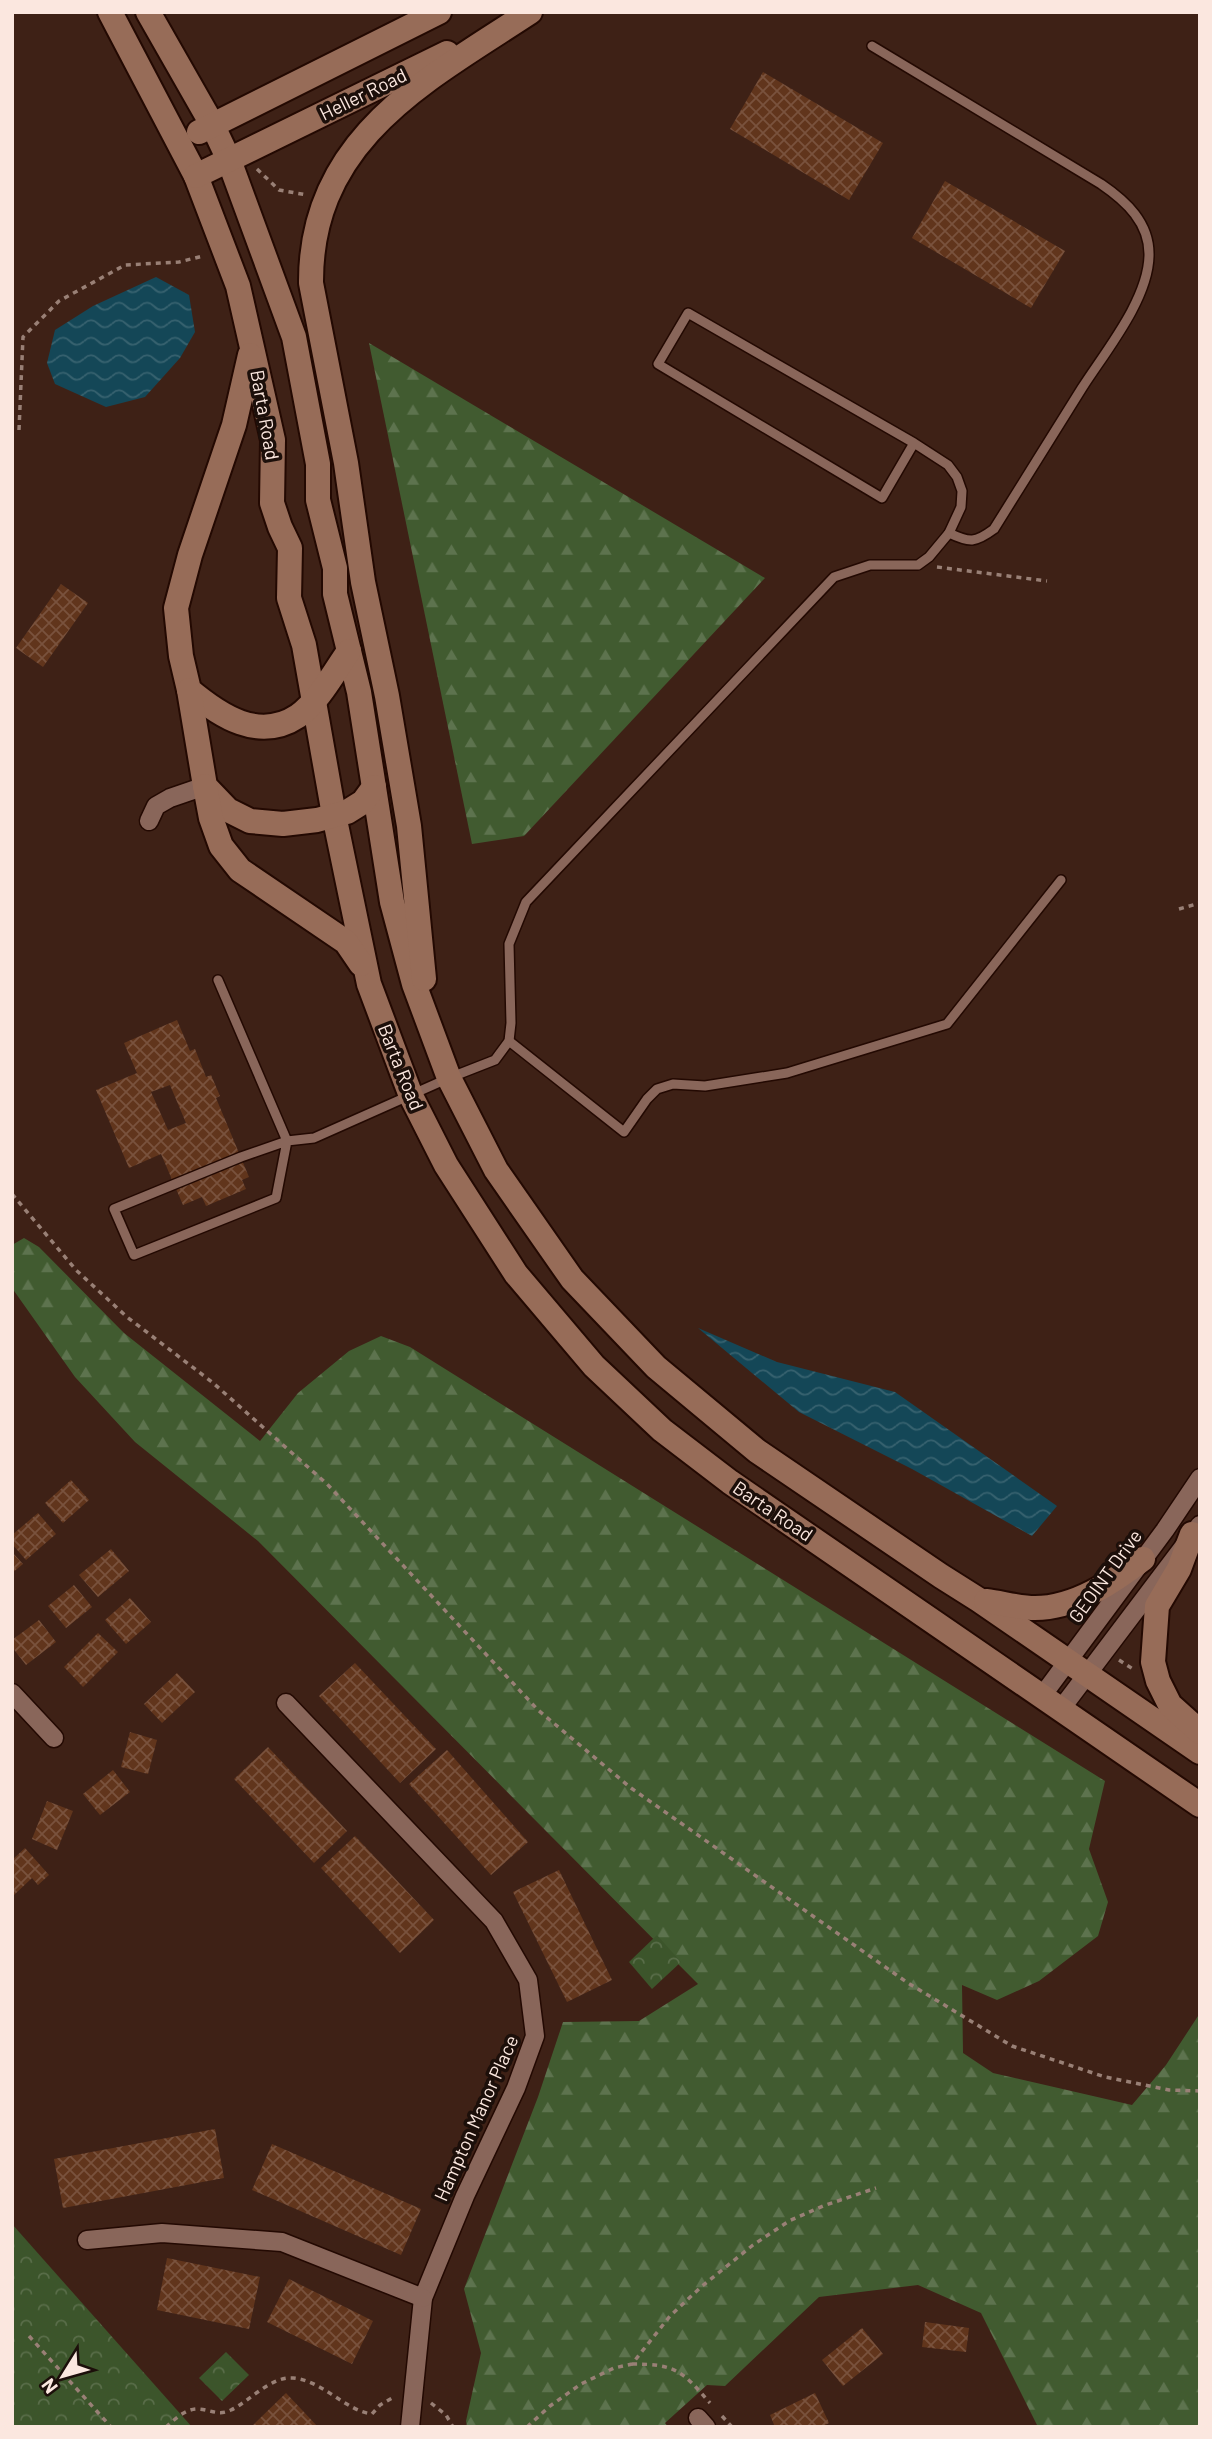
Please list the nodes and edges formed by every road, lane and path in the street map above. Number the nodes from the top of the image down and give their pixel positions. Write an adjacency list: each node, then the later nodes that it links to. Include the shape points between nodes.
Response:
1 (110, 12): 7 (street, Barta Road)
2 (148, 12): 6 (street)
3 (439, 12): 6 (street, Heller Road)
4 (530, 12): 8 (street, Heller Road); 15 (street, via 401,100 370,127 336,178 319,218 311,262)
5 (872, 46): 18 (lane, via 1101,184 1139,218 1147,238 1149,257 1137,301 994,529 967,541)
6 (212, 126): 7 (street, Heller Road); 8 (street)
7 (179, 141): 10 (street, Barta Road)
8 (229, 160): 10 (street, Heller Road); 13 (street)
9 (256, 167): 11 (path, via 279,190)
10 (196, 176): 12 (street, Barta Road)
11 (312, 196)
12 (225, 251): 14 (street, Barta Road); 16 (path, via 179,262 125,265 58,301 23,337)
13 (280, 300): 15 (street); 21 (street, via 294,337 314,434 318,500)
14 (252, 344): 22 (street, via 234,425 176,608); 23 (street, Barta Road, via 274,440 272,503 290,548 289,598 304,645)
15 (329, 375): 33 (street, via 410,825)
16 (19, 430)
17 (914, 443): 17 (lane, via 688,313 658,365 882,498); 18 (lane, via 948,465 957,477 961,507)
18 (949, 533): 19 (lane)
19 (918, 565): 20 (path); 34 (lane, via 870,565 834,577 526,902 509,944)
20 (1047, 581)
21 (349, 651): 23 (street); 25 (street)
22 (189, 690): 23 (street, via 226,717 256,728 282,724); 24 (street)
23 (313, 701): 26 (street, Barta Road)
24 (205, 786): 26 (street, via 228,810 250,821 283,824); 27 (street, via 156,806); 31 (street, via 221,846 240,870 346,942)
25 (374, 787): 26 (street, via 363,802); 33 (street, via 392,902)
26 (334, 815): 31 (street, Barta Road)
27 (149, 821)
28 (1061, 880): 34 (lane, via 947,1024 787,1073 705,1086 657,1088 624,1132)
29 (1200, 903): 30 (path)
30 (1179, 909)
31 (366, 970): 36 (street, Barta Road)
32 (218, 980): 37 (lane)
33 (424, 1007): 35 (street)
34 (509, 1041): 35 (lane, via 495,1060)
35 (449, 1078): 36 (lane); 42 (street, via 496,1170 572,1279 656,1367 757,1451)
36 (411, 1096): 37 (lane, via 314,1138); 48 (street, Barta Road, via 446,1165 516,1274 594,1366 662,1430 730,1482)
37 (287, 1141): 37 (lane, via 114,1209 134,1255 276,1198)
38 (12, 1194): 53 (path, via 76,1270 327,1484 538,1710 631,1788 908,1983 1012,2046 1105,2077 1169,2090)
39 (1200, 1478): 41 (street, GEOINT Drive)
40 (1196, 1529): 44 (street, GEOINT Drive); 49 (street, via 1157,1606 1153,1662 1170,1705)
41 (1143, 1559): 42 (street, via 1107,1587 1073,1600 1036,1608); 44 (street, GEOINT Drive)
42 (979, 1600): 44 (street)
43 (1118, 1658): 45 (path, via 1136,1671)
44 (1077, 1667): 48 (street, GEOINT Drive); 51 (street)
45 (1141, 1669)
46 (12, 1693): 50 (street)
47 (286, 1703): 56 (street, Hampton Manor Place, via 495,1921 528,1980 535,2036)
48 (1051, 1703): 52 (street, Barta Road)
49 (1200, 1732)
50 (54, 1738)
51 (1200, 1752)
52 (1200, 1805)
53 (1200, 2091)
54 (876, 2188): 58 (path, via 789,2221 752,2245 670,2316)
55 (87, 2240): 56 (street, via 162,2233 282,2242)
56 (422, 2298): 59 (street, Hampton Manor Place)
57 (29, 2336): 60 (path)
58 (632, 2364): 64 (path, via 581,2384); 65 (path, via 673,2368 687,2377)
59 (414, 2396): 61 (path, via 394,2397 372,2414 364,2413 329,2391 294,2378 280,2380 230,2411 190,2410); 62 (street, Hampton Manor Place); 63 (path, via 431,2403)
60 (111, 2427)
61 (166, 2427)
62 (410, 2427)
63 (453, 2427)
64 (527, 2427)
65 (732, 2427)

